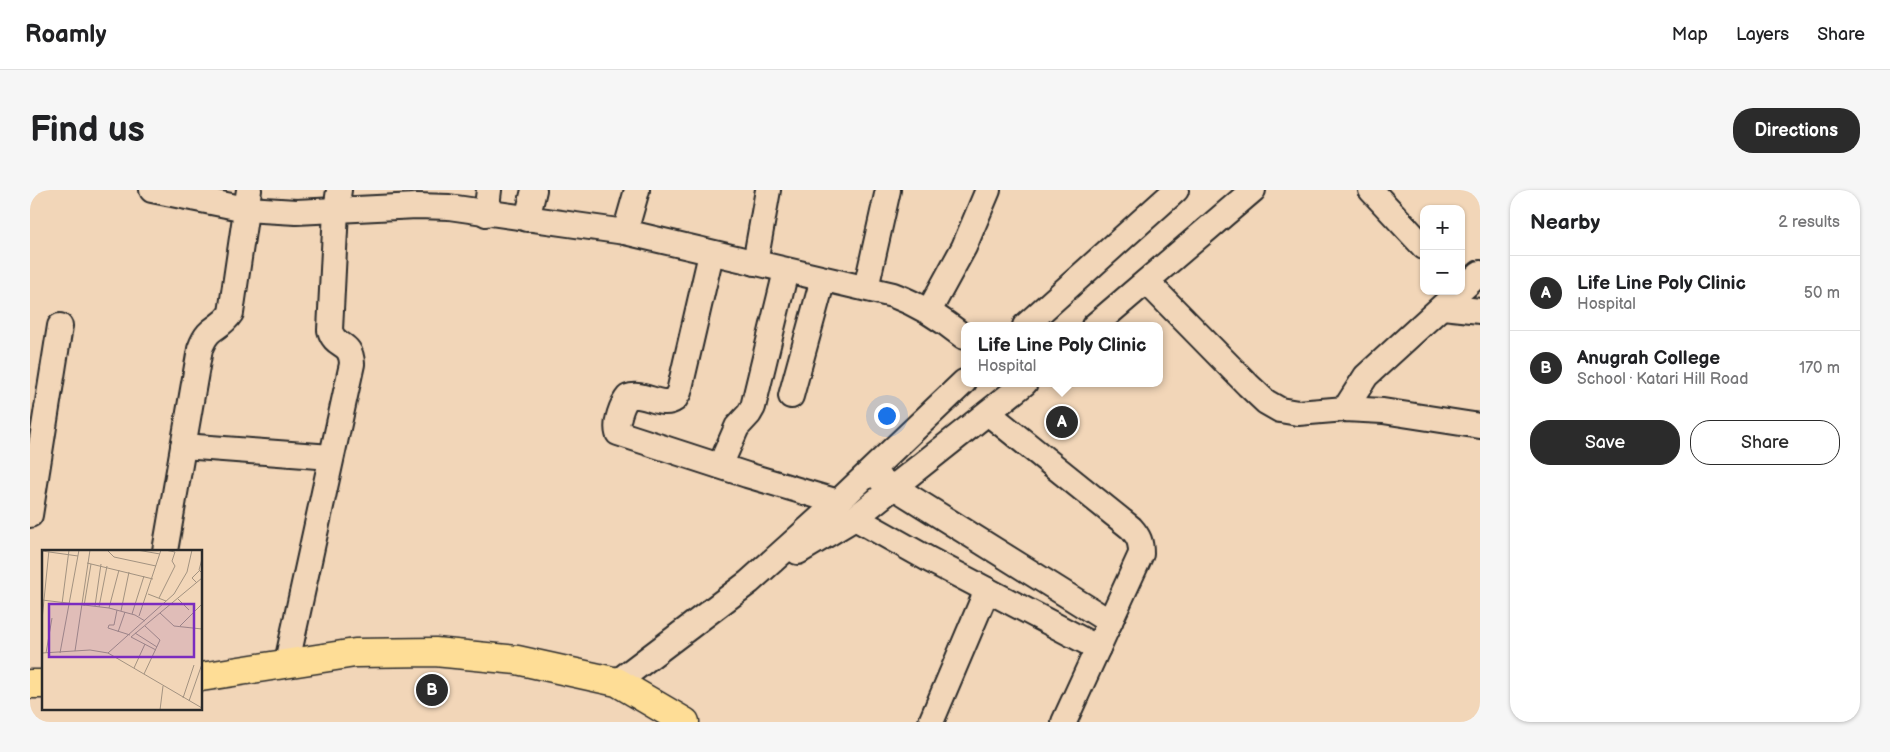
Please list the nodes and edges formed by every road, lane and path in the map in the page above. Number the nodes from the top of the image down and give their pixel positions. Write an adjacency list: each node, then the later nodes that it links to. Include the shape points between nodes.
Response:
1 (157, 190): 11 (street)
2 (489, 190): 14 (street)
3 (534, 190): 15 (street)
4 (637, 190): 16 (street)
5 (768, 190): 19 (street)
6 (888, 190): 24 (street)
7 (988, 190): 27 (street, via 964,247)
8 (1176, 190): 28 (street)
9 (1253, 190): 23 (street)
10 (1371, 190): 17 (street)
11 (247, 199): 13 (street, via 296,212); 38 (street, via 231,313 226,322 210,330 200,349)
12 (385, 199): 13 (street); 14 (street)
13 (338, 200): 39 (street, via 330,330 332,337 348,348 352,364)
14 (486, 214): 15 (street)
15 (528, 219): 16 (street)
16 (625, 232): 18 (street)
17 (1420, 243)
18 (711, 254): 19 (street); 40 (street, via 675,400 665,403 628,397 616,428 620,434)
19 (755, 263): 20 (street)
20 (786, 271): 22 (street); 40 (street, via 753,407 732,435)
21 (1480, 273): 25 (street)
22 (823, 279): 24 (street); 34 (street)
23 (1147, 282): 29 (street); 35 (street, via 1266,402 1280,410 1298,413)
24 (866, 288): 27 (street, via 917,304)
25 (1454, 296): 26 (street); 35 (street, via 1366,376)
26 (1480, 311)
27 (929, 312): 31 (street)
28 (1030, 322)
29 (1099, 322)
30 (60, 326): 44 (street)
31 (961, 335)
32 (961, 385): 41 (street)
33 (1019, 387): 36 (street)
34 (791, 396)
35 (1345, 409): 37 (street, via 1383,411)
36 (988, 413): 42 (street); 49 (street, via 1139,536 1141,554)
37 (1480, 426)
38 (183, 446): 39 (street); 46 (street)
39 (332, 457): 51 (street)
40 (720, 466): 43 (street)
41 (868, 474): 42 (street); 43 (street)
42 (894, 487): 45 (street); 49 (street)
43 (838, 502): 47 (street)
44 (30, 514)
45 (855, 518): 47 (street); 48 (street)
46 (165, 550)
47 (749, 582): 53 (street)
48 (987, 590): 50 (street); 55 (street)
49 (1110, 622): 50 (street)
50 (1098, 648): 56 (street)
51 (287, 662): 52 (main road); 53 (main road, via 355,653 435,652 517,660)
52 (202, 677)
53 (617, 682): 54 (main road)
54 (685, 722)
55 (931, 722)
56 (1064, 722)

